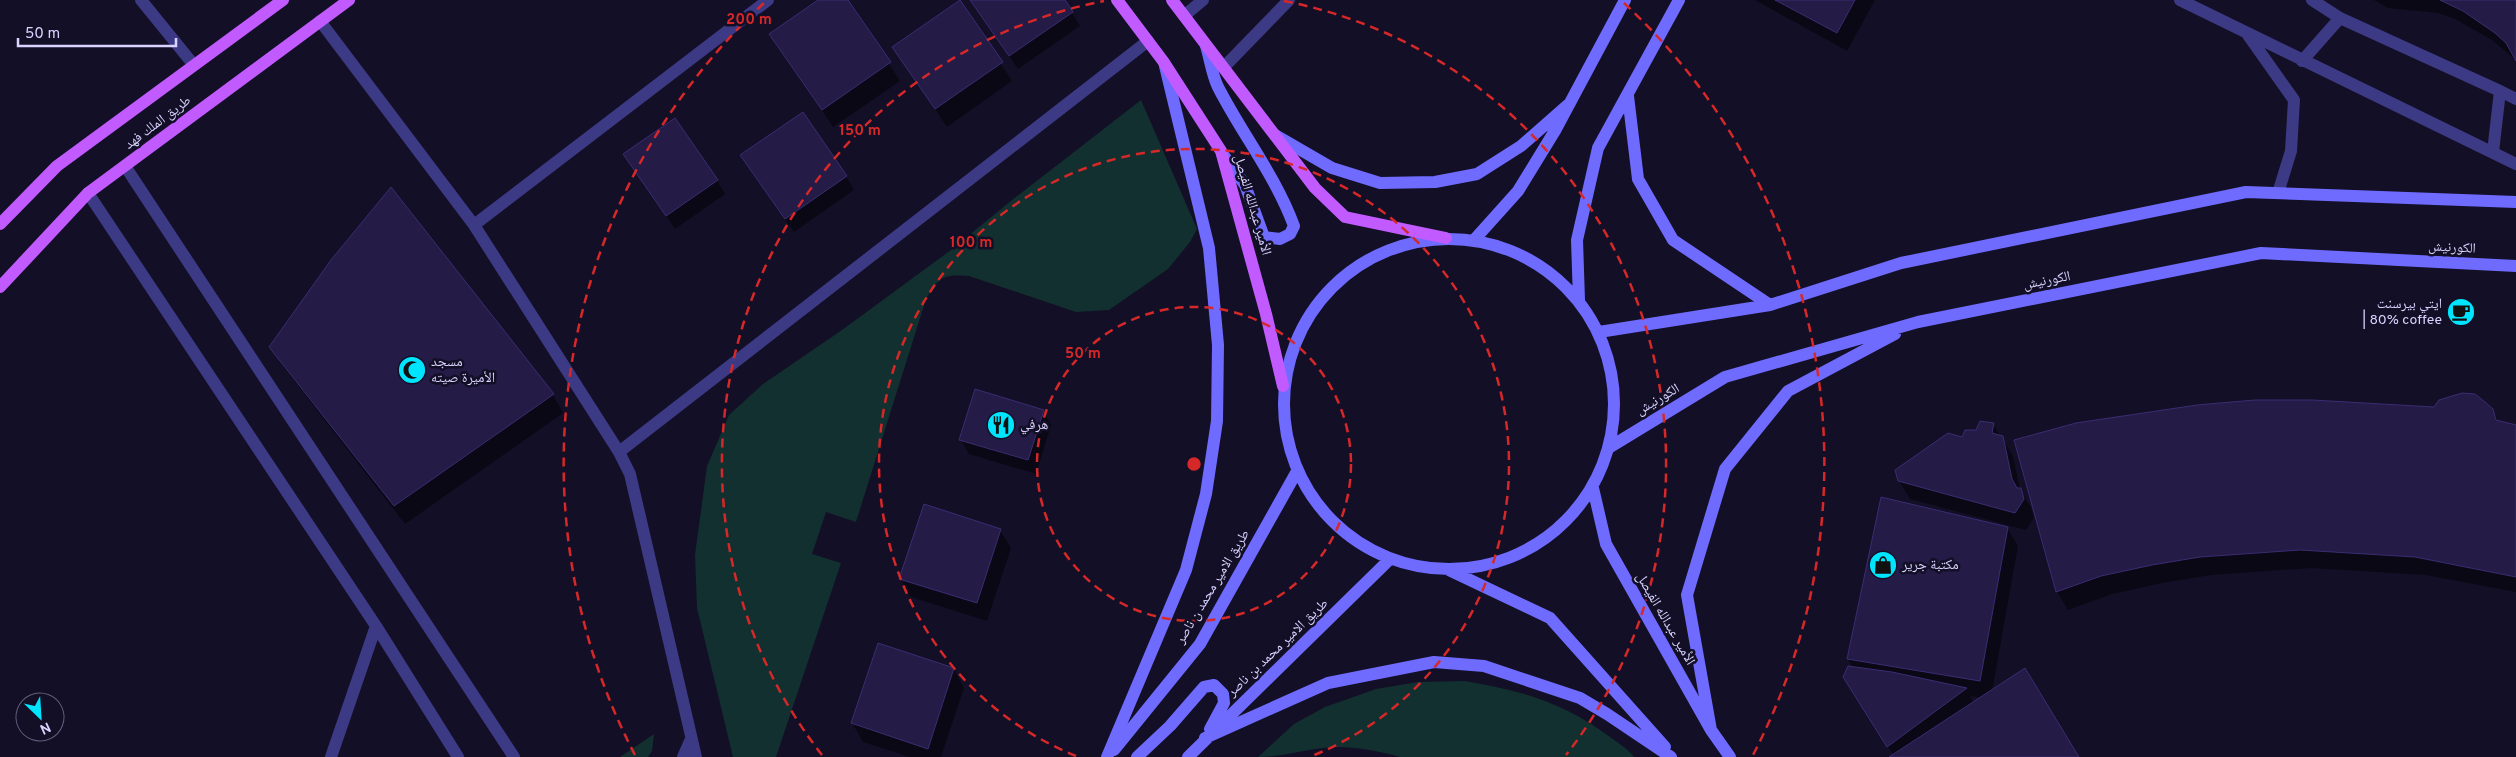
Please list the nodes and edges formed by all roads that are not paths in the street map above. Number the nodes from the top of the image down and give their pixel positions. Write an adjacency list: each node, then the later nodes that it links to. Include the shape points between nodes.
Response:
1 (141, 0): 21 (street)
2 (283, 0): 21 (main road, طريق الملك فهد)
3 (349, 0): 15 (main road, طريق الملك فهد)
4 (768, 0): 36 (street)
5 (1117, 0): 17 (main road, الأمير عبدالله الفيصل)
6 (1172, 0): 13 (main road)
7 (1203, 0): 13 (street)
8 (1289, 0): 22 (street)
9 (1625, 0): 26 (main road)
10 (1680, 0): 24 (main road)
11 (2180, 0): 16 (street)
12 (2312, 0): 14 (street)
13 (1184, 16): 18 (main road)
14 (2340, 18): 20 (street); 23 (street)
15 (320, 21): 31 (main road, طريق الملك فهد); 36 (street)
16 (2246, 33): 20 (street); 33 (street, via 2294,100 2291,151)
17 (1148, 41): 19 (main road, الأمير عبدالله الفيصل); 47 (street)
18 (1206, 44): 22 (main road); 28 (main road, via 1217,85 1271,175 1289,213 1294,226 1290,234 1280,239 1264,237 1245,185)
19 (1164, 61): 28 (main road, الأمير عبدالله الفيصل); 61 (main road, via 1209,248 1218,345 1217,421 1206,494 1186,570)
20 (2302, 61): 29 (street)
21 (193, 64): 35 (main road, طريق الملك فهد, via 57,166)
22 (1224, 67): 27 (main road)
23 (2500, 91): 25 (street); 29 (street)
24 (1628, 96): 41 (main road, via 1598,148 1577,240); 42 (main road, via 1638,179 1673,240)
25 (2516, 99)
26 (1570, 102): 27 (main road, via 1522,146 1477,174 1435,182 1380,183 1332,168); 38 (main road, via 1518,191)
27 (1274, 135): 37 (main road, via 1314,188 1345,217)
28 (1221, 151): 45 (main road, الأمير عبدالله الفيصل)
29 (2493, 152): 30 (street)
30 (2516, 164)
31 (125, 166): 32 (main road, طريق الملك فهد); 58 (street)
32 (88, 192): 40 (main road, طريق الملك فهد); 52 (street)
33 (2278, 193): 34 (main road); 42 (main road, via 2246,192 1901,263)
34 (2516, 202)
35 (0, 224)
36 (474, 225): 47 (street)
37 (1446, 238): 38 (main road); 45 (main road, via 1399,246 1356,267 1320,299 1295,340)
38 (1474, 240): 41 (main road, via 1520,255 1549,272)
39 (2516, 266): 43 (main road, الكورنيش, via 2261,253)
40 (0, 287)
41 (1579, 300): 44 (main road)
42 (1770, 305): 44 (main road)
43 (1918, 322): 46 (main road, الكورنيش, via 1725,377); 53 (main road, via 1788,391 1725,469 1687,596)
44 (1599, 332): 46 (main road, via 1612,369 1615,408)
45 (1283, 386): 48 (main road, via 1284,430)
46 (1610, 447): 49 (main road)
47 (619, 452): 55 (street, via 630,474)
48 (1296, 473): 50 (main road, via 1320,510 1338,528 1351,540); 61 (main road, طريق الامير محمد ن ناصر, via 1200,644)
49 (1592, 488): 51 (main road, via 1555,532 1505,560); 53 (main road, الأمير عبدالله الفيصل, via 1606,544)
50 (1390, 560): 51 (main road, via 1419,568); 54 (main road, طريق الامير محمد بن ناصر)
51 (1449, 570): 64 (main road, via 1550,618)
52 (376, 626): 56 (street); 57 (street)
53 (1711, 730): 65 (main road, الأمير عبدالله الفيصل)
54 (1205, 738): 62 (main road, via 1224,704 1223,694 1214,685 1204,687); 63 (main road, طريق الامير محمد بن ناصر); 64 (main road, via 1328,683 1434,662 1484,666 1580,698)
55 (691, 739): 59 (street); 60 (street)
56 (331, 757)
57 (458, 757)
58 (514, 757)
59 (683, 757)
60 (696, 757)
61 (1108, 757)
62 (1137, 757)
63 (1188, 757)
64 (1672, 757)
65 (1730, 757)

